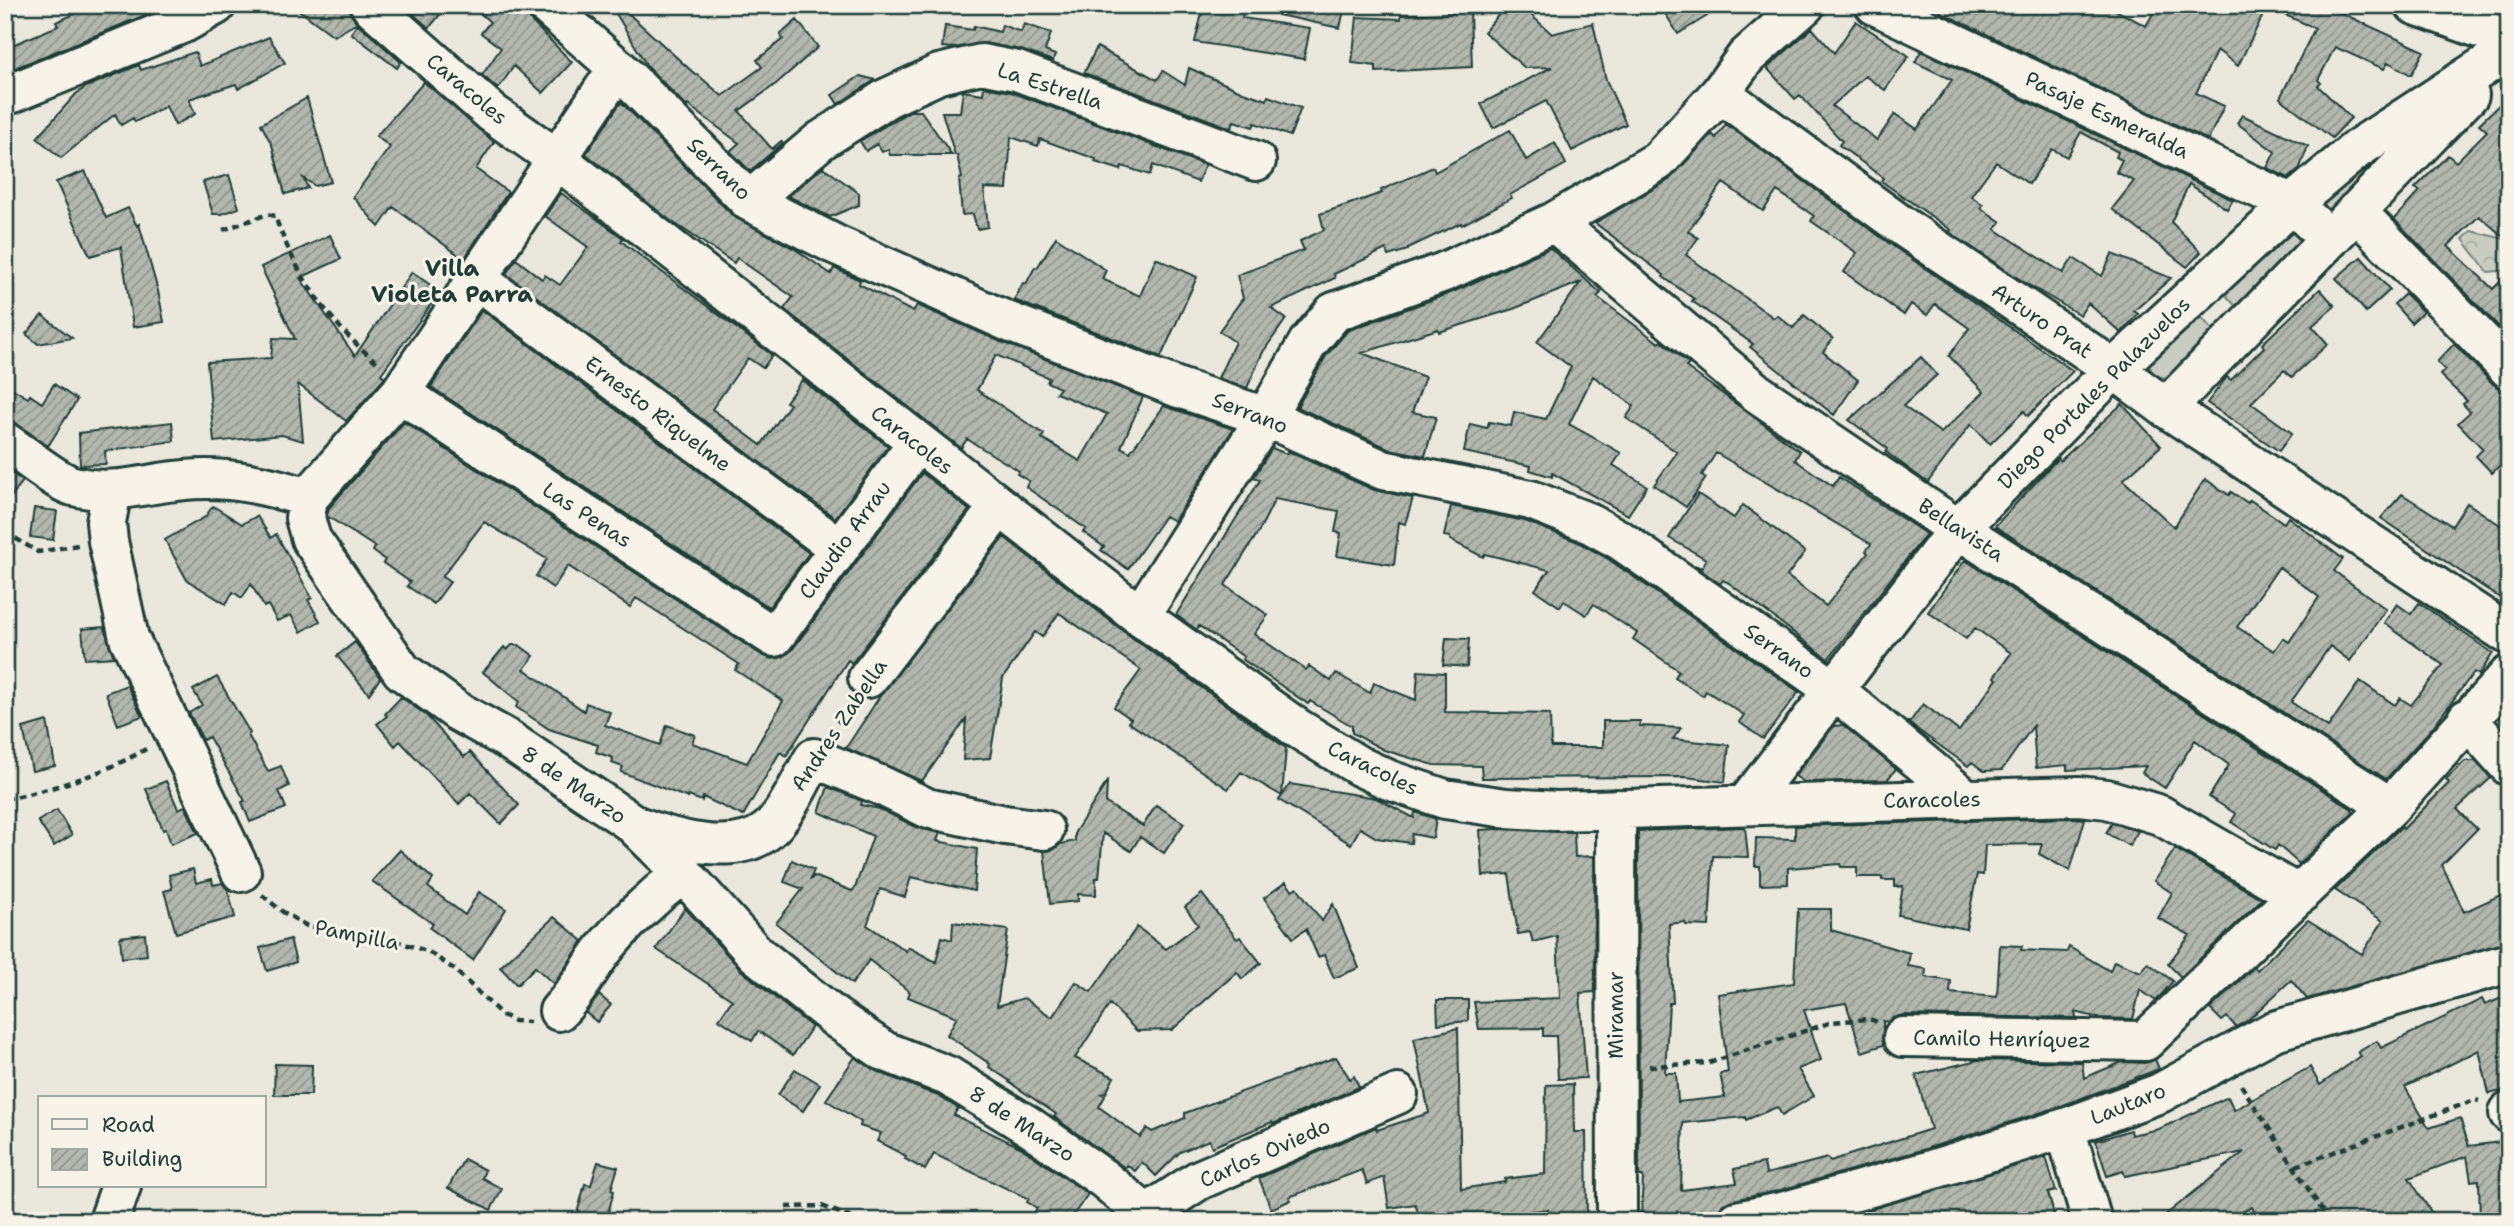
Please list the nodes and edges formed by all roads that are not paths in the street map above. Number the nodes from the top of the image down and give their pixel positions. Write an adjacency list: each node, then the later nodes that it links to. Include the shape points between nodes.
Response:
1 (216, 5): 11 (street, via 184,23)
2 (370, 5): 12 (street, Caracoles, via 492,113)
3 (546, 5): 9 (street, Serrano)
4 (1805, 5): 10 (street, via 1746,57)
5 (1875, 5): 15 (street, Pasaje Esmeralda)
6 (2415, 5): 7 (street)
7 (2509, 39)
8 (2509, 52): 15 (street, Diego Portales Palazuelos, via 2357,149); 16 (street, Diego Portales Palazuelos)
9 (618, 68): 12 (street); 14 (street, Serrano)
10 (1720, 93): 17 (street, via 1658,161); 20 (street, Arturo Prat, via 1905,228)
11 (5, 96)
12 (557, 159): 19 (street); 26 (street, Caracoles)
13 (1256, 161): 14 (street, La Estrella, via 1017,71 981,65 939,74 887,98 820,141)
14 (749, 201): 24 (street, Serrano, via 1009,322)
15 (2292, 204): 18 (street, Pasaje Esmeralda); 20 (street, Diego Portales Palazuelos)
16 (2356, 211): 18 (street, Diego Portales Palazuelos); 21 (street)
17 (1554, 222): 24 (street, via 1444,272 1334,312 1308,342); 30 (street, Bellavista, via 1757,393)
18 (2330, 239): 23 (street, Diego Portales Palazuelos)
19 (477, 279): 22 (street); 31 (street, Ernesto Riquelme)
20 (2114, 369): 23 (street, Arturo Prat); 30 (street, Diego Portales Palazuelos)
21 (2509, 369)
22 (404, 389): 28 (street); 34 (street, Las Penas)
23 (2166, 408): 33 (street, Arturo Prat)
24 (1266, 417): 32 (street); 37 (street, Serrano, via 1383,470 1531,500 1587,522 1620,540)
25 (5, 442): 27 (street, via 70,485)
26 (917, 443): 29 (street, Caracoles); 31 (street, Claudio Arrau)
27 (112, 491): 28 (street, via 213,479 277,488); 46 (street, via 106,522 108,541 129,638)
28 (307, 498): 44 (street, 8 de Marzo, via 305,518 311,539 402,671)
29 (999, 507): 32 (street, Caracoles); 36 (street, Andres Zabella)
30 (1958, 529): 37 (street, Diego Portales Palazuelos); 42 (street, Bellavista)
31 (839, 548): 34 (street, Claudio Arrau)
32 (1140, 616): 43 (street, Caracoles, via 1297,728 1389,780 1445,799 1507,808)
33 (2509, 635)
34 (774, 637)
35 (2509, 675): 38 (street)
36 (868, 678)
37 (1833, 689): 40 (street, Serrano); 41 (street, Diego Portales Palazuelos)
38 (2467, 719): 39 (street); 42 (street)
39 (2509, 766)
40 (1966, 799): 41 (street, Caracoles); 48 (street, Caracoles, via 2079,796 2134,806 2184,827)
41 (1746, 804): 43 (street, Caracoles)
42 (2390, 807): 48 (street)
43 (1616, 809): 57 (street, Miramar)
44 (632, 823): 45 (street, Andres Zabella, via 670,838 707,844 743,842 766,832 778,820 814,758 927,808); 47 (street, 8 de Marzo)
45 (1044, 830)
46 (241, 872)
47 (683, 873): 50 (street, via 602,952); 55 (street, 8 de Marzo, via 756,954 836,1018 884,1051 948,1076 1030,1127 1104,1179)
48 (2299, 895): 51 (street, Camilo Henríquez, via 2145,1041)
49 (2509, 963): 53 (street, Lautaro, via 2274,1031 2160,1093)
50 (559, 1011)
51 (1903, 1037)
52 (1398, 1094): 55 (street, Carlos Oviedo, via 1199,1180)
53 (2065, 1128): 58 (street, Lautaro, via 1792,1210); 59 (street)
54 (120, 1188): 56 (street)
55 (1144, 1219)
56 (109, 1221)
57 (1618, 1221)
58 (1737, 1221)
59 (2092, 1221)

